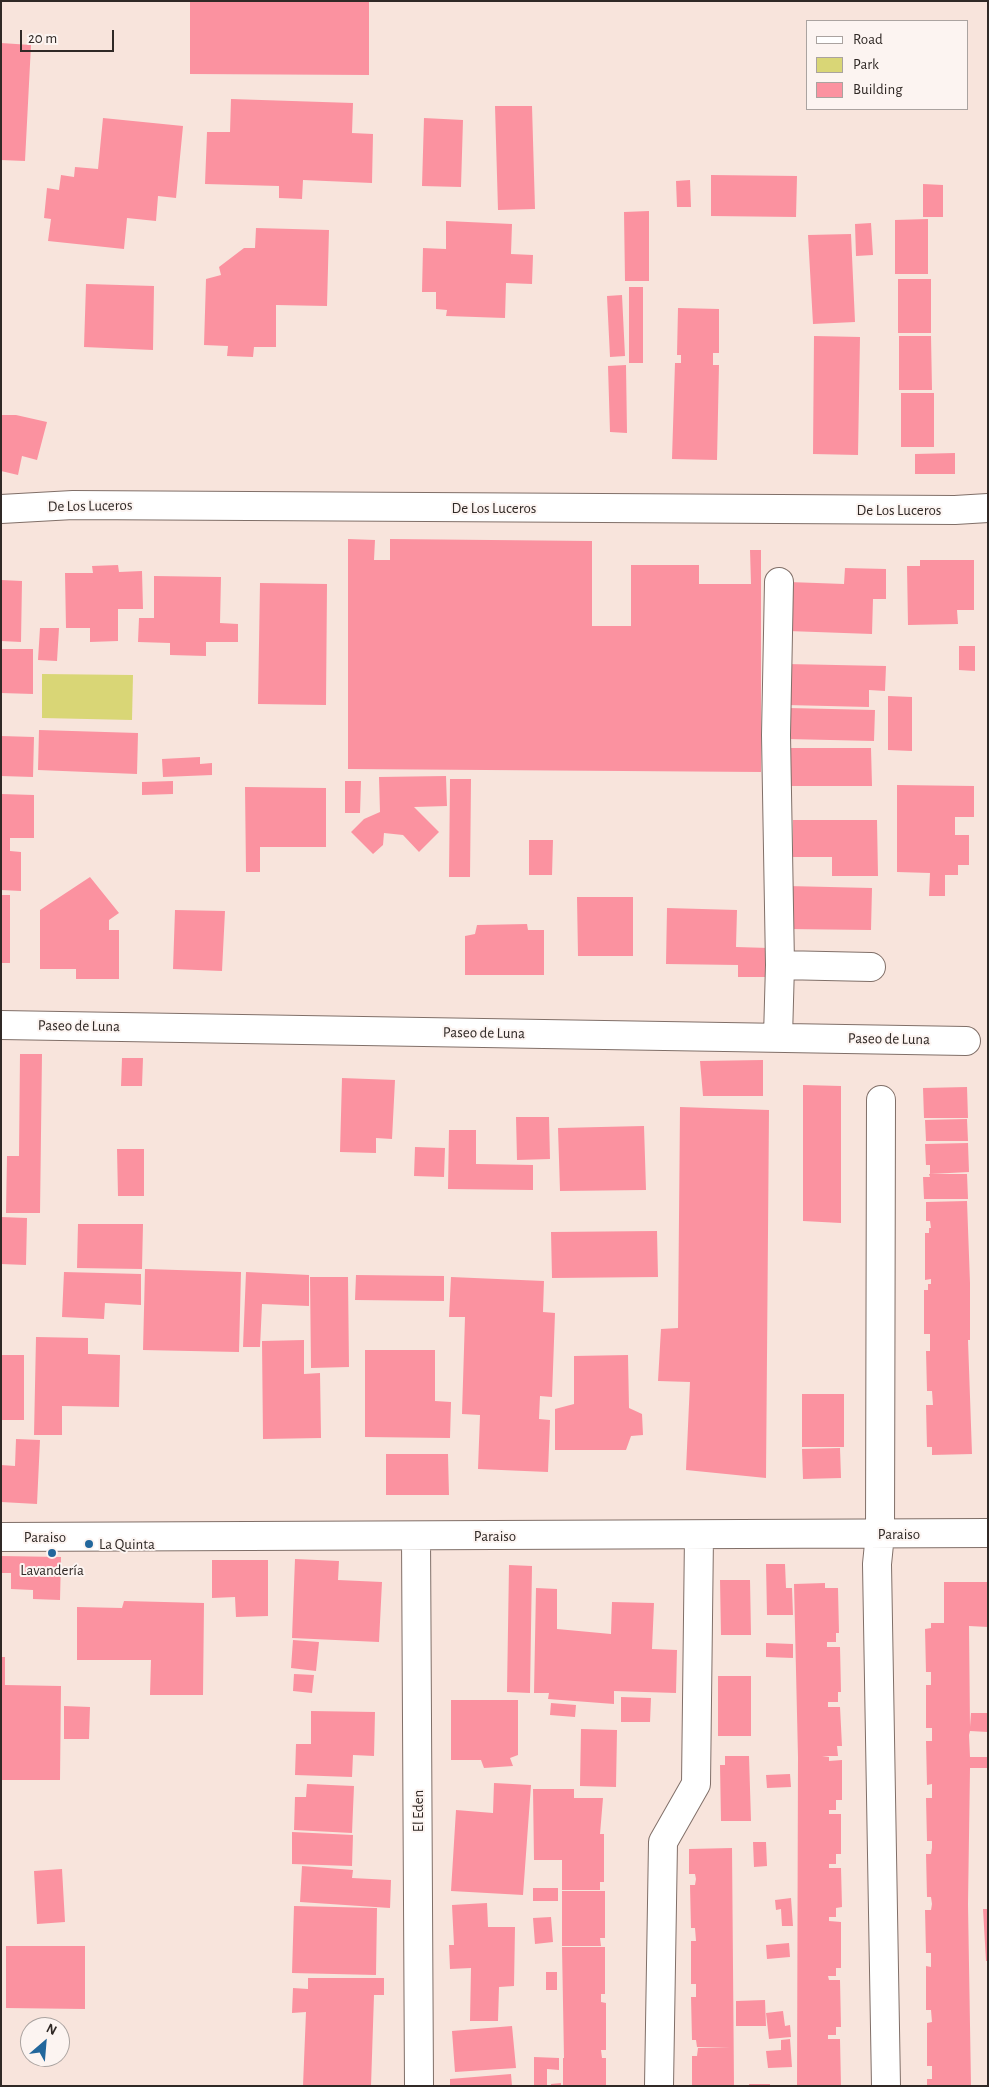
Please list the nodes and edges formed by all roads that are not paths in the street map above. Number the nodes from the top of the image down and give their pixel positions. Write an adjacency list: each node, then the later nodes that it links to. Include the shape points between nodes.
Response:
1 (988, 508): 2 (street, De Los Luceros, via 73,505)
2 (1, 509)
3 (779, 582): 4 (street, via 776,735)
4 (780, 965): 5 (street); 7 (street)
5 (871, 967)
6 (1, 1025): 7 (street, Paseo de Luna)
7 (778, 1038): 8 (street, Paseo de Luna)
8 (966, 1041)
9 (880, 1100): 10 (street)
10 (880, 1534): 11 (street, Paraiso); 12 (street, Paraiso); 17 (street, via 877,1564)
11 (988, 1534)
12 (699, 1535): 14 (street, Paraiso); 16 (street, via 696,1784 662,1842)
13 (1, 1537): 14 (street, Paraiso)
14 (416, 1537): 15 (street, El Eden)
15 (419, 2086)
16 (659, 2086)
17 (886, 2086)

